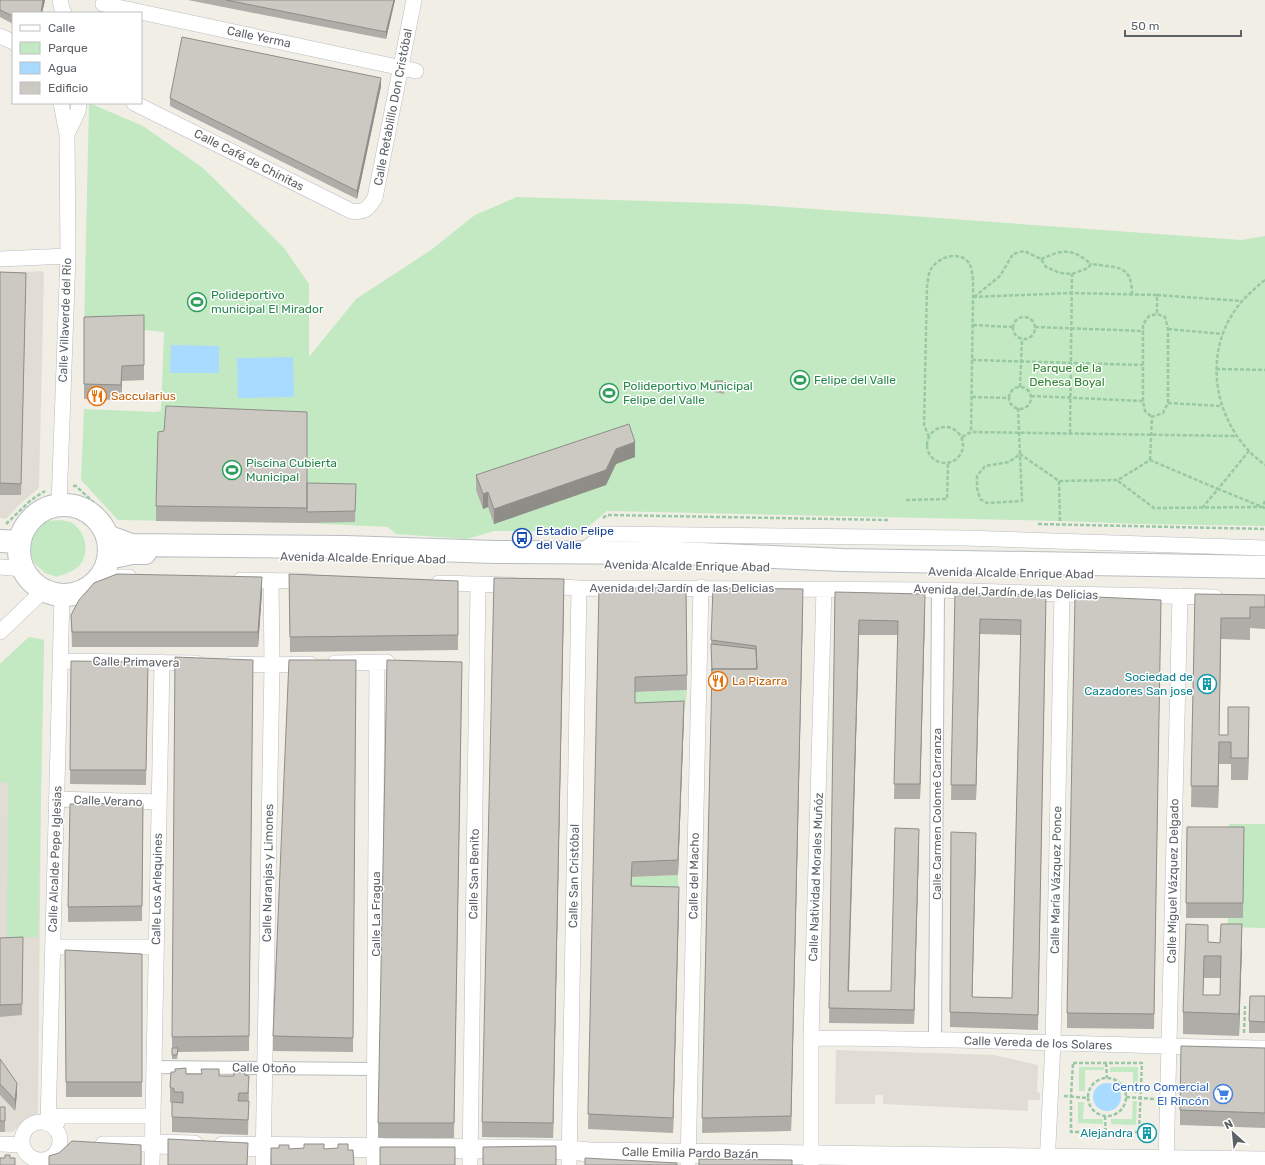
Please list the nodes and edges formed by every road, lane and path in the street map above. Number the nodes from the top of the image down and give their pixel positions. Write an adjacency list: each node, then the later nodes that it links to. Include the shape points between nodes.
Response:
1 (60, 0): 4 (street)
2 (414, 0): 9 (street, Calle Retablillo Don Cristóbal)
3 (102, 6): 5 (street, Calle Yerma)
4 (64, 12)
5 (131, 12)
6 (142, 14): 9 (street, Calle Yerma)
7 (0, 36): 8 (street)
8 (12, 42)
9 (401, 67): 10 (street, Calle Yerma); 15 (street, Calle Retablillo Don Cristóbal, via 374,198)
10 (416, 70)
11 (61, 104): 14 (street, Calle Villaverde del Rio)
12 (79, 104): 14 (street, Calle Villaverde del Rio)
13 (136, 104): 15 (street, Calle Café de Chinitas, via 351,211)
14 (67, 134): 16 (street, Calle Villaverde del Rio)
15 (365, 211)
16 (68, 256): 17 (street); 69 (street, Calle Villaverde del Rio)
17 (0, 259)
18 (1041, 259): 19 (path, via 1062,252 1072,253); 20 (path, via 1046,267 1060,273); 25 (path, via 1024,252 1013,254 1000,276)
19 (1091, 264): 20 (path, via 1088,268); 23 (path, via 1116,266 1126,272 1132,283)
20 (1072, 274): 22 (path)
21 (1265, 280): 26 (path)
22 (1071, 293): 23 (path); 25 (path); 31 (path)
23 (1132, 294): 24 (path)
24 (1157, 295): 26 (path); 27 (path)
25 (973, 297): 28 (path); 56 (path, via 969,263 959,257 946,256 936,262 930,272 927,286 924,425)
26 (1242, 301): 34 (path)
27 (1157, 314): 32 (path, via 1165,317); 33 (path, via 1149,316 1144,324)
28 (973, 325): 29 (path); 36 (path)
29 (1012, 327): 30 (path, via 1016,320 1022,317 1032,320); 35 (path, via 1014,335)
30 (1035, 327): 31 (path); 35 (path, via 1034,334 1028,339)
31 (1071, 328): 33 (path); 38 (path)
32 (1168, 329): 34 (path); 48 (path)
33 (1144, 331): 39 (path)
34 (1223, 334): 40 (path)
35 (1022, 339): 37 (path)
36 (972, 360): 37 (path); 44 (path)
37 (1021, 361): 38 (path); 42 (path)
38 (1071, 363): 39 (path); 46 (path)
39 (1143, 365): 47 (path)
40 (1216, 369): 41 (path); 49 (path)
41 (1265, 370)
42 (1020, 387): 43 (path, via 1026,388); 45 (path, via 1013,389)
43 (1031, 396): 46 (path); 50 (path, via 1031,401 1026,407)
44 (972, 397): 45 (path); 52 (path)
45 (1009, 398): 50 (path, via 1013,406)
46 (1070, 398): 47 (path); 54 (path)
47 (1143, 401): 51 (path, via 1145,411)
48 (1168, 403): 49 (path); 51 (path, via 1163,413)
49 (1222, 406): 58 (path)
50 (1018, 408): 53 (path)
51 (1152, 417): 55 (path)
52 (971, 432): 53 (path); 57 (path)
53 (1019, 433): 54 (path); 60 (path)
54 (1070, 433): 55 (path)
55 (1151, 434): 58 (path); 61 (path)
56 (929, 436): 57 (path, via 938,428 950,427); 62 (path, via 927,448 932,458)
57 (962, 436): 62 (path, via 962,453 959,458)
58 (1236, 436): 59 (path)
59 (1249, 451): 63 (path); 66 (path)
60 (1020, 454): 60 (path, via 1022,502 987,503 980,499 977,476 985,466 1009,462); 65 (path)
61 (1150, 460): 64 (path); 66 (path)
62 (948, 464): 67 (path, via 946,499)
63 (1265, 464)
64 (1118, 480): 65 (path); 70 (path, via 1154,508)
65 (1059, 481): 72 (path)
66 (1218, 489): 70 (path); 71 (path)
67 (906, 500)
68 (1265, 501): 71 (path)
69 (59, 505): 73 (main road, via 82,508 93,515 102,524); 75 (main road, via 43,510 32,518)
70 (1202, 508): 71 (path)
71 (1263, 508)
72 (1060, 521)
73 (108, 546): 76 (main road, Avenida Alcalde Enrique Abad, via 345,547); 79 (main road, via 106,567); 81 (main road, Avenida Alcalde Enrique Abad, via 118,556 140,553)
74 (1265, 548): 76 (street, Avenida Alcalde Enrique Abad, via 965,538 604,534)
75 (13, 552): 77 (street); 91 (main road, via 32,581)
76 (581, 552): 78 (main road, Avenida Alcalde Enrique Abad, via 850,560)
77 (0, 567)
78 (1265, 567)
79 (100, 577): 80 (street); 91 (main road, via 89,587 76,593)
80 (140, 578)
81 (1265, 578)
82 (225, 579): 83 (street)
83 (271, 580): 84 (street); 100 (street, Calle Naranjas y Limones)
84 (327, 581)
85 (422, 583): 86 (street, Avenida del Jardín de las Delicias)
86 (478, 584): 88 (street, Avenida del Jardín de las Delicias); 137 (street, Calle San Benito, via 471,662)
87 (701, 587): 88 (street, Avenida del Jardín de las Delicias); 89 (street, Avenida del Jardín de las Delicias); 139 (street, Calle del Macho)
88 (579, 588): 138 (street, Calle San Cristóbal)
89 (824, 589): 90 (street, Avenida del Jardín de las Delicias); 106 (street, Calle Natividad Morales Muñóz)
90 (938, 590): 92 (street, Avenida del Jardín de las Delicias); 107 (street, Calle Carmen Colomé Carranza)
91 (53, 592): 95 (street); 96 (street, Calle Alcalde Pepe Iglesias)
92 (1062, 594): 93 (street, Avenida del Jardín de las Delicias); 108 (street, Calle María Vázquez Ponce)
93 (1180, 596): 94 (street, Avenida del Jardín de las Delicias); 109 (street, Calle Miguel Vázquez Delgado)
94 (1231, 597)
95 (0, 632)
96 (60, 661): 97 (street, Calle Primavera); 101 (street, Calle Alcalde Pepe Iglesias)
97 (162, 662): 100 (street, Calle Primavera); 102 (street, Calle Los Arlequines)
98 (377, 662): 99 (street, Calle Primavera); 100 (street, Calle Primavera); 116 (street, Calle La Fragua)
99 (400, 662)
100 (272, 665): 115 (street, Calle Naranjas y Limones)
101 (56, 799): 102 (street, Calle Verano); 103 (street, Calle Alcalde Pepe Iglesias)
102 (159, 802): 104 (street, Calle Los Arlequines)
103 (53, 947): 104 (street); 126 (street, Calle Alcalde Pepe Iglesias)
104 (156, 947): 114 (street, Calle Los Arlequines)
105 (1245, 1006): 110 (path)
106 (812, 1038): 107 (street, Calle Vereda de los Solares); 140 (street, Calle Natividad Morales Muñóz)
107 (935, 1039): 108 (street, Calle Vereda de los Solares)
108 (1053, 1043): 109 (street, Calle Vereda de los Solares); 143 (street, Calle María Vázquez Ponce)
109 (1169, 1047): 110 (street, Calle Vereda de los Solares); 144 (street, Calle Miguel Vázquez Delgado)
110 (1244, 1048): 111 (street, Calle Vereda de los Solares)
111 (1265, 1048)
112 (1106, 1056): 113 (path)
113 (1106, 1063): 117 (path); 119 (path, via 1073,1062); 122 (path, via 1142,1063)
114 (154, 1067): 115 (street, Calle Otoño); 124 (street, Calle Los Arlequines)
115 (265, 1068): 116 (street, Calle Otoño); 135 (street, Calle Naranjas y Limones)
116 (375, 1069): 136 (street, Calle La Fragua)
117 (1107, 1078): 120 (path, via 1118,1081); 121 (path, via 1095,1082 1088,1091)
118 (1062, 1096): 119 (path)
119 (1071, 1096): 121 (path); 127 (path, via 1071,1132)
120 (1126, 1097): 122 (path); 125 (path, via 1122,1109 1111,1116)
121 (1087, 1098): 125 (path, via 1091,1108 1099,1115)
122 (1140, 1098): 123 (path); 127 (path, via 1139,1132)
123 (1154, 1099)
124 (152, 1116): 126 (street, via 59,1116); 133 (street, Calle Los Arlequines)
125 (1105, 1116): 127 (path)
126 (51, 1126): 130 (street, via 59,1138); 134 (street, via 36,1123 26,1129)
127 (1106, 1132): 128 (path)
128 (1106, 1139)
129 (0, 1144): 134 (street)
130 (59, 1144): 131 (street); 142 (street, via 53,1155)
131 (75, 1144)
132 (90, 1144): 133 (street)
133 (152, 1144): 135 (street, Calle Emilia Pardo Bazán); 145 (street, Calle Los Arlequines)
134 (22, 1145): 142 (street)
135 (263, 1156): 136 (street, Calle Emilia Pardo Bazán)
136 (374, 1156): 137 (street, Calle Emilia Pardo Bazán)
137 (470, 1157): 138 (street, Calle Emilia Pardo Bazán)
138 (569, 1157): 139 (street, Calle Emilia Pardo Bazán, via 590,1152)
139 (688, 1159): 140 (street, Calle Emilia Pardo Bazán)
140 (811, 1160): 143 (street, Calle Emilia Pardo Bazán)
141 (1265, 1161): 144 (street, Calle Emilia Pardo Bazán)
142 (35, 1162)
143 (1047, 1162): 144 (street, Calle Emilia Pardo Bazán)
144 (1166, 1162)
145 (152, 1165)

